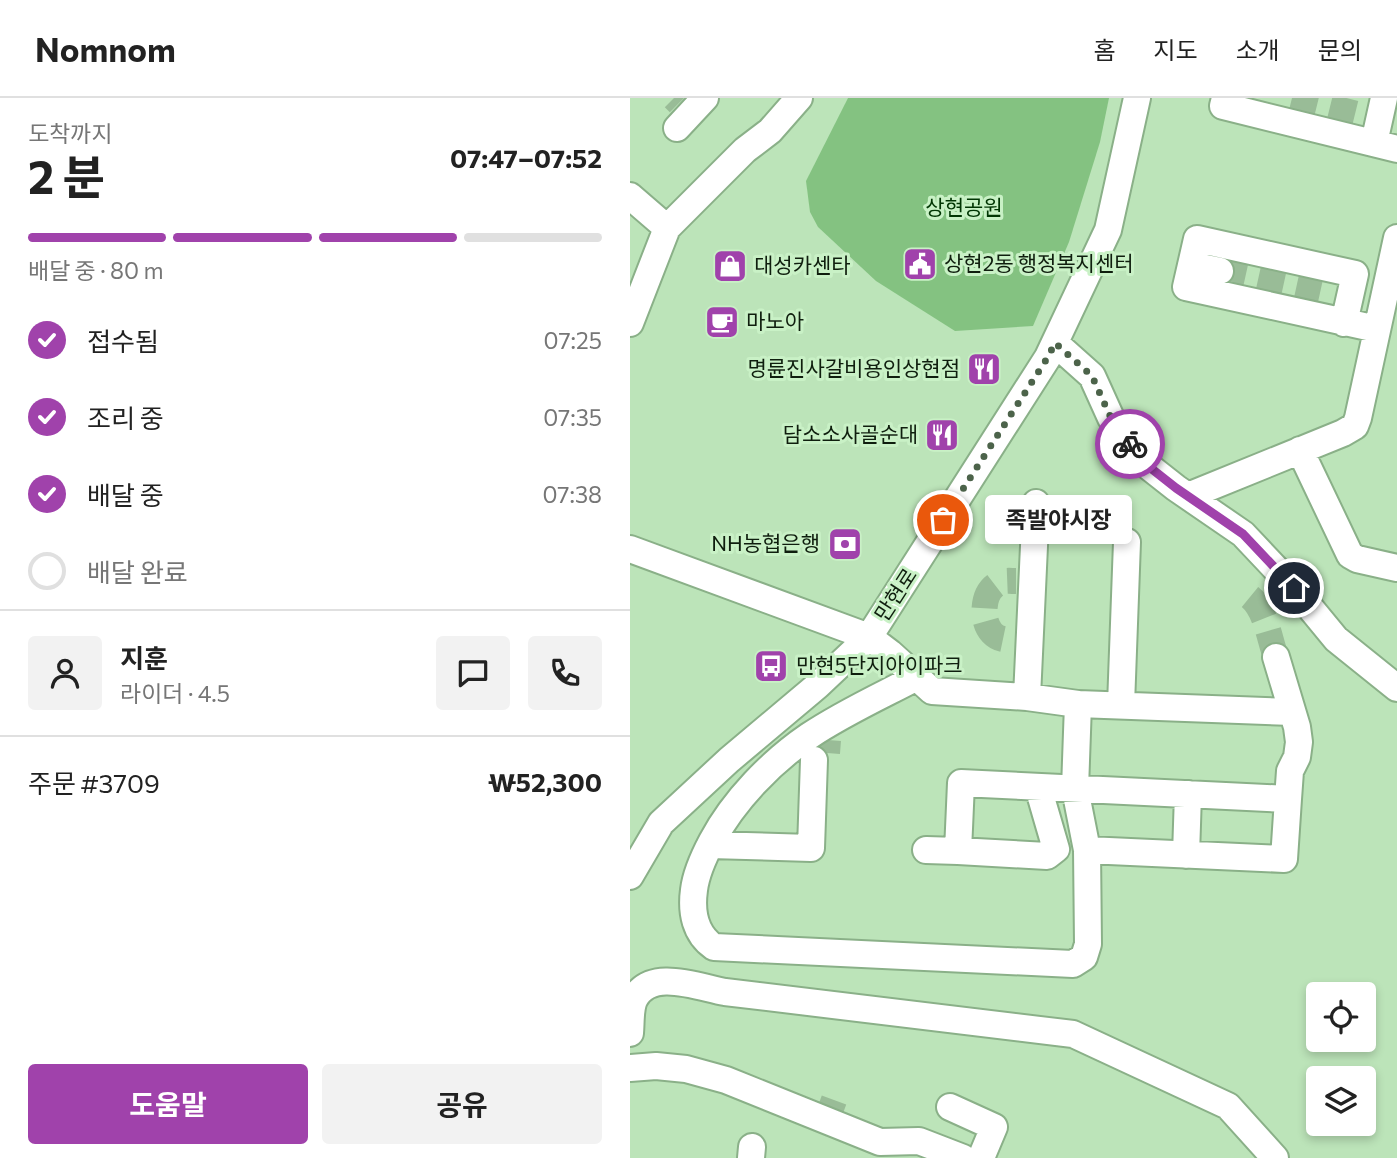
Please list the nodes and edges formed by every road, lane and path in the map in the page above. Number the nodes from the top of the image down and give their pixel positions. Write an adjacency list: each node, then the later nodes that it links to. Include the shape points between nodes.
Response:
1 (799, 98): 7 (street)
2 (1137, 98): 14 (street, 만현로, via 1108,230)
3 (1225, 98): 5 (street, via 1223,106)
4 (1384, 98): 5 (street)
5 (1385, 146)
6 (630, 196): 7 (street)
7 (667, 228): 11 (street)
8 (1397, 237): 13 (street)
9 (1191, 265): 10 (street); 12 (street, via 1186,287); 12 (street, via 1198,239 1355,274)
10 (1220, 271)
11 (630, 323)
12 (1344, 323): 13 (street)
13 (1377, 330): 15 (street, via 1355,426)
14 (1055, 343): 16 (street, via 1092,376 1111,418 1143,462); 21 (street, 만현로)
15 (1300, 450): 16 (street); 20 (street, via 1350,555)
16 (1188, 496): 24 (street, via 1243,534 1336,639)
17 (1036, 503): 25 (street, via 1024,582)
18 (1127, 542): 27 (street)
19 (630, 549): 21 (street)
20 (1397, 568)
21 (869, 636): 23 (street); 39 (street, 만현로, via 661,823)
22 (1276, 657): 28 (street)
23 (917, 677): 25 (street, via 932,691); 29 (street, via 862,705)
24 (1397, 688)
25 (1027, 697): 26 (street)
26 (1078, 704): 27 (street); 31 (street)
27 (1121, 705): 28 (street)
28 (1292, 712): 33 (street, via 1299,742)
29 (824, 742): 34 (street, via 808,737 760,778 736,804); 34 (street, via 811,848)
30 (1038, 787): 31 (street); 37 (street, via 961,783); 37 (street, via 1056,849 1047,856)
31 (1075, 789): 32 (street); 36 (street)
32 (1188, 794): 33 (street); 38 (street)
33 (1287, 799): 38 (street, via 1284,859)
34 (710, 845): 36 (street, via 692,903 699,930 714,947 1073,964 1088,950)
35 (926, 850): 37 (street)
36 (1087, 850): 38 (street)
37 (958, 851)
38 (1186, 855)
39 (630, 876)
40 (630, 1033): 45 (street, via 633,1003 641,988 669,981 725,992 1073,1034 1227,1106)
41 (630, 1068): 43 (street, via 686,1069 828,1116 880,1142 919,1140)
42 (950, 1107): 44 (street, via 994,1127)
43 (962, 1158)
44 (981, 1158)
45 (1275, 1158)

